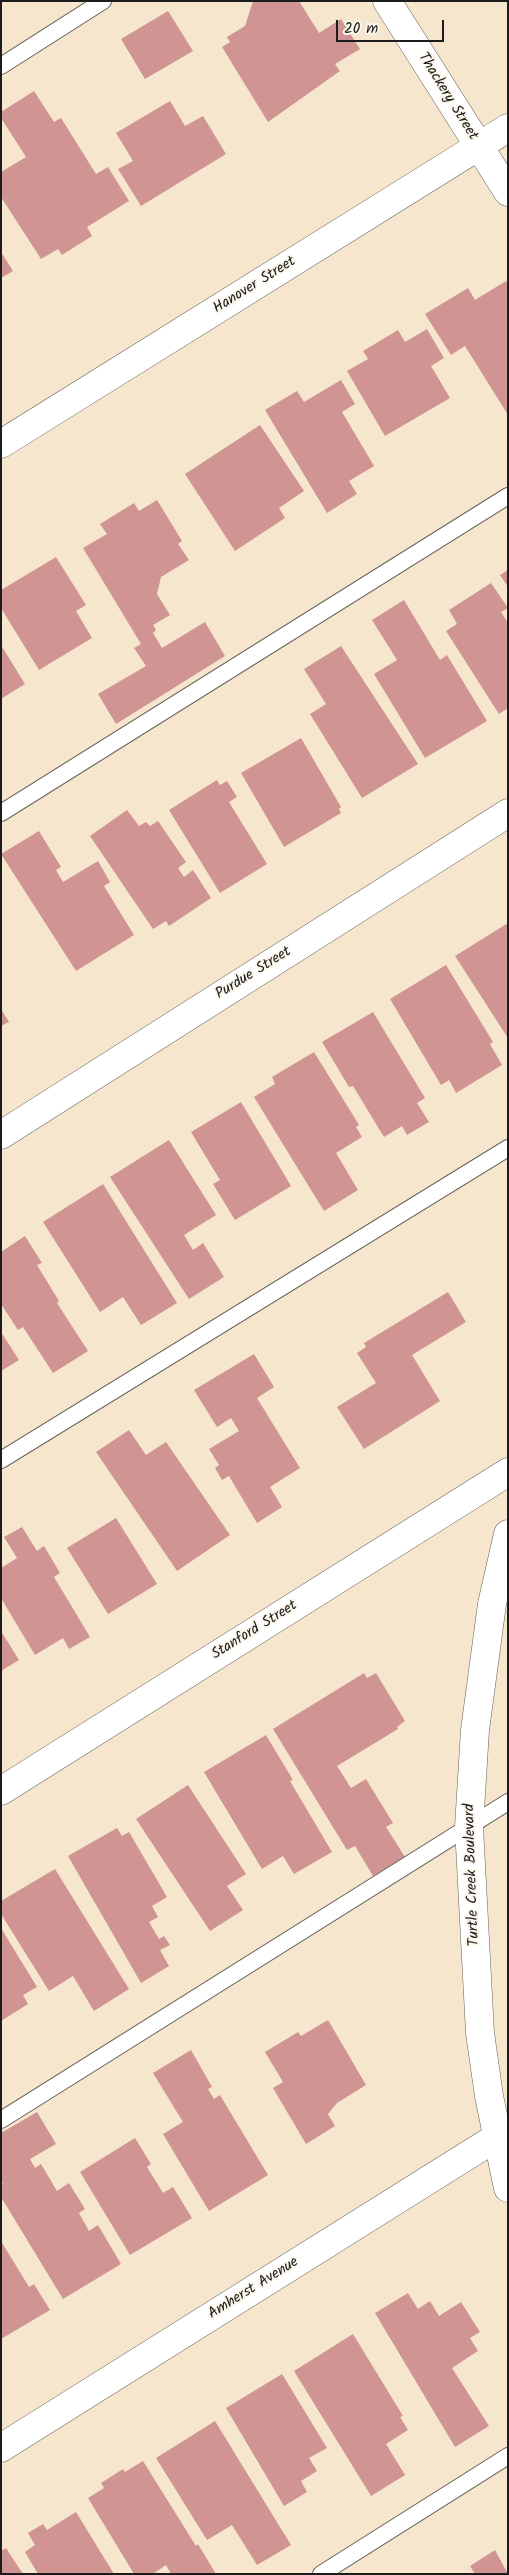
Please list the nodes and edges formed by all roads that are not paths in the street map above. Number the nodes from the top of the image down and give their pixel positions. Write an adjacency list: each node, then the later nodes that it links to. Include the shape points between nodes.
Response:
1 (104, 1): 3 (lane)
2 (387, 1): 5 (street, Thackery Street)
3 (1, 66)
4 (508, 128): 5 (street, Hanover Street)
5 (479, 147): 6 (street, Thackery Street); 7 (street, Hanover Street)
6 (508, 192)
7 (1, 444)
8 (508, 496): 9 (lane)
9 (1, 812)
10 (508, 813): 11 (street, Purdue Street)
11 (1, 1135)
12 (508, 1148): 13 (lane)
13 (1, 1460)
14 (508, 1472): 16 (street, Stanford Street)
15 (508, 1534): 18 (street, Turtle Creek Boulevard, via 492,1604 475,1730)
16 (1, 1791)
17 (508, 1802): 18 (lane)
18 (469, 1827): 19 (lane); 20 (street, Turtle Creek Boulevard, via 480,2033)
19 (1, 2120)
20 (502, 2133): 21 (street, Turtle Creek Boulevard); 22 (street, Amherst Avenue)
21 (508, 2188)
22 (1, 2448)
23 (508, 2456): 24 (lane)
24 (321, 2574)

